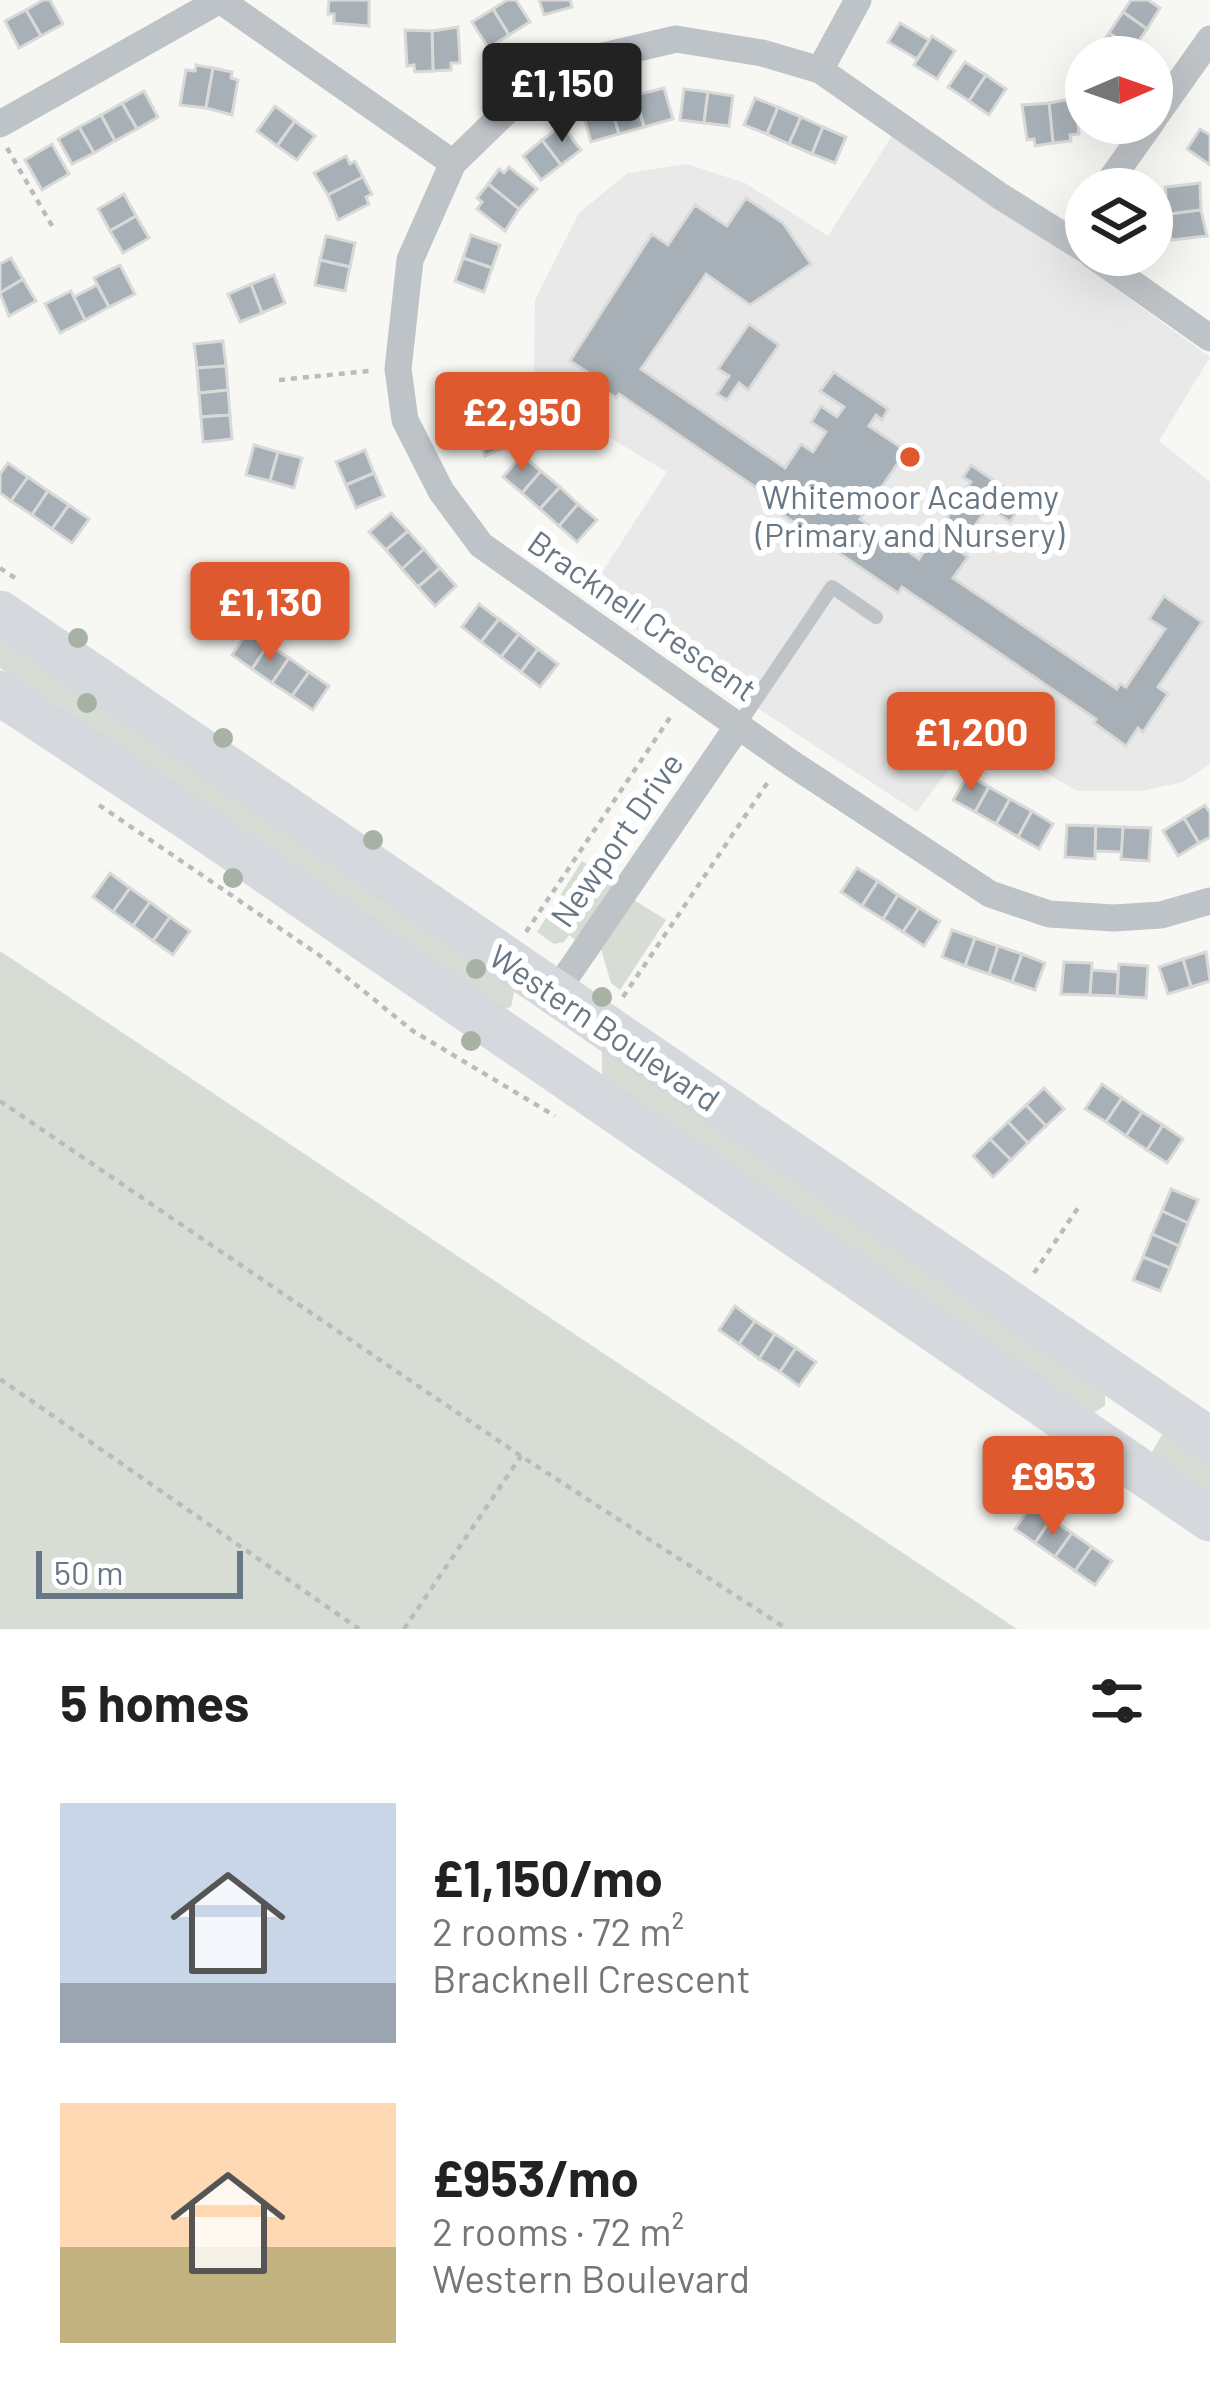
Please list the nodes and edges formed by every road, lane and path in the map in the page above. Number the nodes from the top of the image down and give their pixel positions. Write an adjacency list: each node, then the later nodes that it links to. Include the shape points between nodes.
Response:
1 (220, 0): 6 (street); 7 (street)
2 (858, 0): 4 (street)
3 (1210, 39): 5 (street)
4 (820, 70): 7 (street, Bracknell Crescent, via 676,39 591,59 519,99); 9 (street, Bracknell Crescent)
5 (1173, 91)
6 (1, 132): 8 (path)
7 (453, 163): 12 (street, Bracknell Crescent, via 410,260)
8 (55, 231)
9 (1065, 236)
10 (1122, 276): 11 (street, Bracknell Crescent)
11 (1210, 338)
12 (398, 369): 13 (path); 16 (street, Bracknell Crescent, via 405,420 441,491 481,545)
13 (279, 380)
14 (0, 613): 23 (highway, Western Boulevard)
15 (876, 617): 18 (lane, via 832,587)
16 (687, 691): 18 (street, Bracknell Crescent); 22 (path)
17 (0, 693): 25 (highway, Western Boulevard)
18 (738, 726): 19 (street, Bracknell Crescent); 23 (street, Newport Drive)
19 (784, 758): 21 (street, Bracknell Crescent, via 990,894 1049,914 1161,915); 24 (path)
20 (100, 806): 27 (path, via 319,955 413,1031)
21 (1210, 901)
22 (526, 932)
23 (555, 993): 25 (highway); 29 (highway, Western Boulevard)
24 (622, 998)
25 (514, 1044): 32 (highway, Western Boulevard)
26 (0, 1101): 34 (path)
27 (556, 1117)
28 (1078, 1208): 29 (path)
29 (1015, 1306): 31 (highway, Western Boulevard)
30 (0, 1379): 36 (path)
31 (1132, 1387): 32 (highway); 33 (highway, Western Boulevard)
32 (1096, 1439): 35 (highway, Western Boulevard)
33 (1210, 1440)
34 (520, 1456): 37 (path); 38 (path)
35 (1210, 1519)
36 (359, 1629)
37 (404, 1629)
38 (787, 1629)

